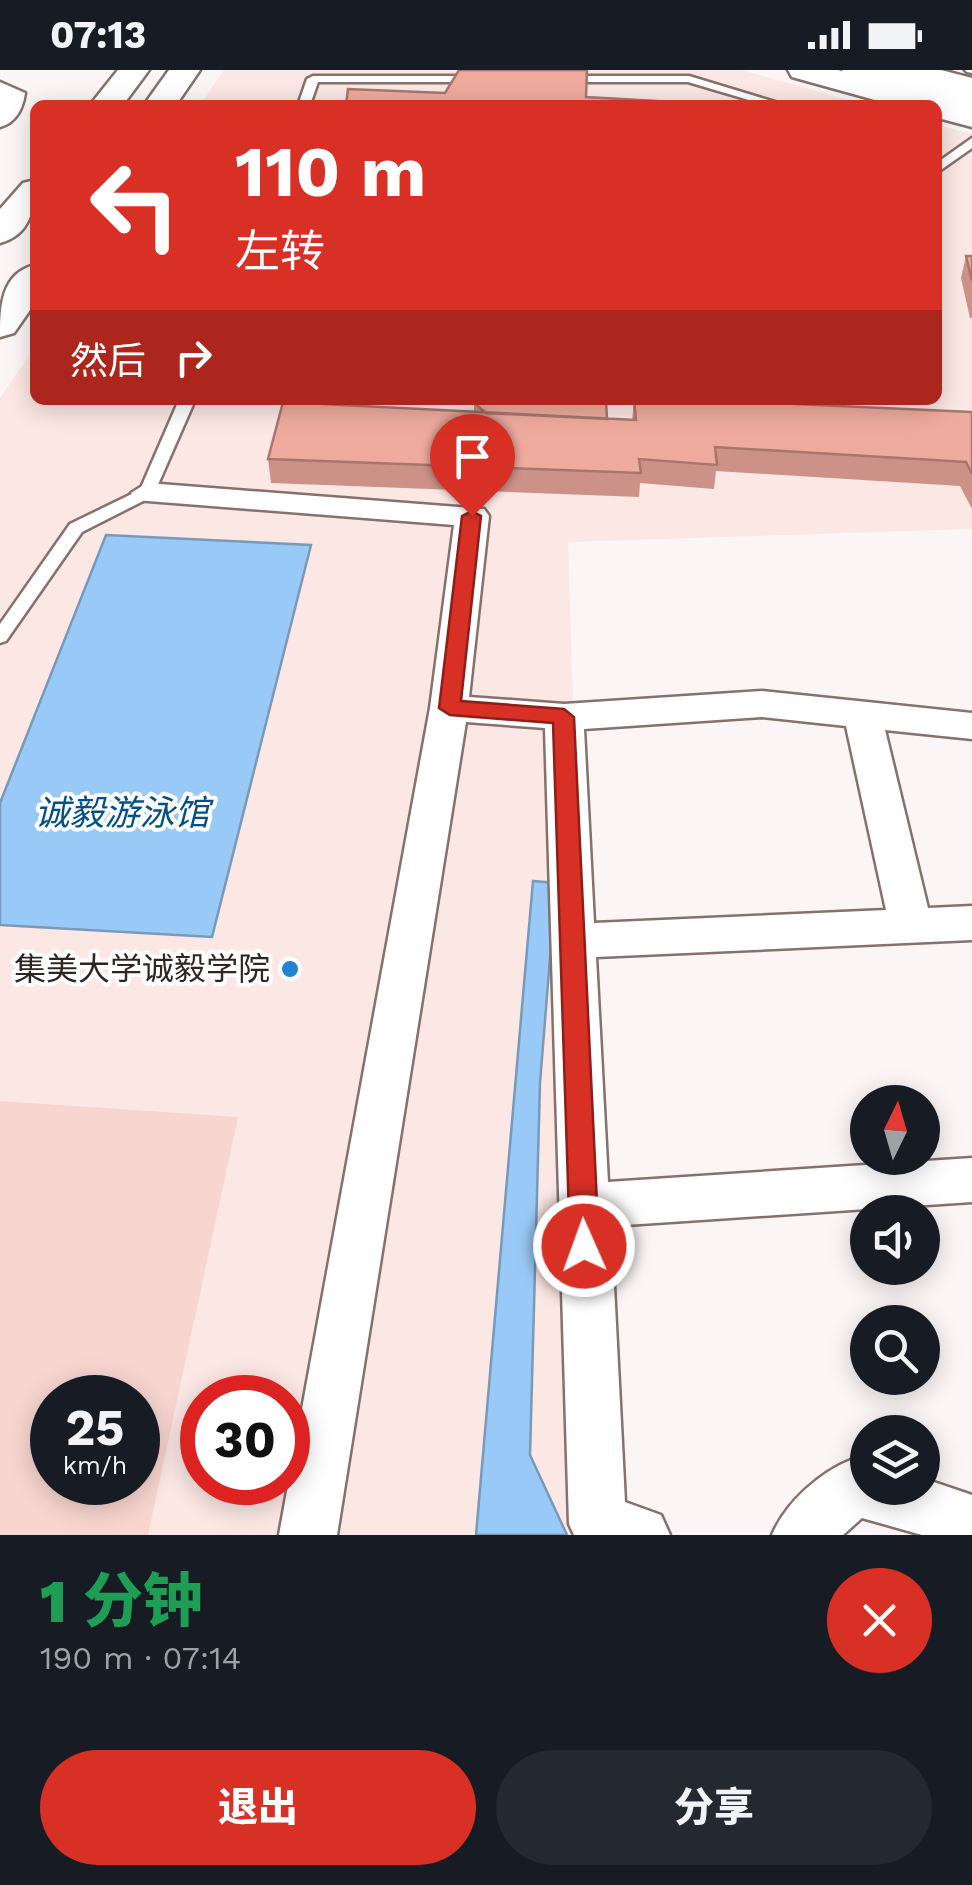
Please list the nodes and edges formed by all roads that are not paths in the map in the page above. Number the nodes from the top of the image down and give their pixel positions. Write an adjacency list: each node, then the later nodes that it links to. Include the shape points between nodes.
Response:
1 (185, 70): 9 (main road)
2 (803, 70): 12 (main road)
3 (857, 70): 13 (main road)
4 (905, 70): 7 (main road)
5 (492, 79): 10 (lane, via 313,79)
6 (551, 79): 11 (lane, via 689,79)
7 (972, 88)
8 (0, 89): 16 (street, via 13,94)
9 (164, 100)
10 (306, 100)
11 (762, 100)
12 (910, 100)
13 (972, 101)
14 (942, 109): 15 (main road)
15 (972, 117)
16 (0, 120)
17 (972, 142): 18 (lane)
18 (942, 165)
19 (30, 196): 20 (main road)
20 (0, 232)
21 (30, 283): 22 (main road)
22 (0, 325)
23 (185, 405): 24 (lane)
24 (147, 494): 25 (lane, via 76,528); 26 (street, via 472,516)
25 (0, 637)
26 (450, 708): 28 (street); 37 (street)
27 (862, 714): 28 (street, via 762,704); 29 (street); 31 (street)
28 (564, 717): 32 (street)
29 (972, 726)
30 (972, 923): 31 (street)
31 (911, 926): 32 (street)
32 (573, 941): 34 (street)
33 (972, 1180): 34 (street)
34 (583, 1206): 36 (street)
35 (964, 1514): 38 (street, via 853,1487)
36 (612, 1531)
37 (308, 1535)
38 (801, 1535)

